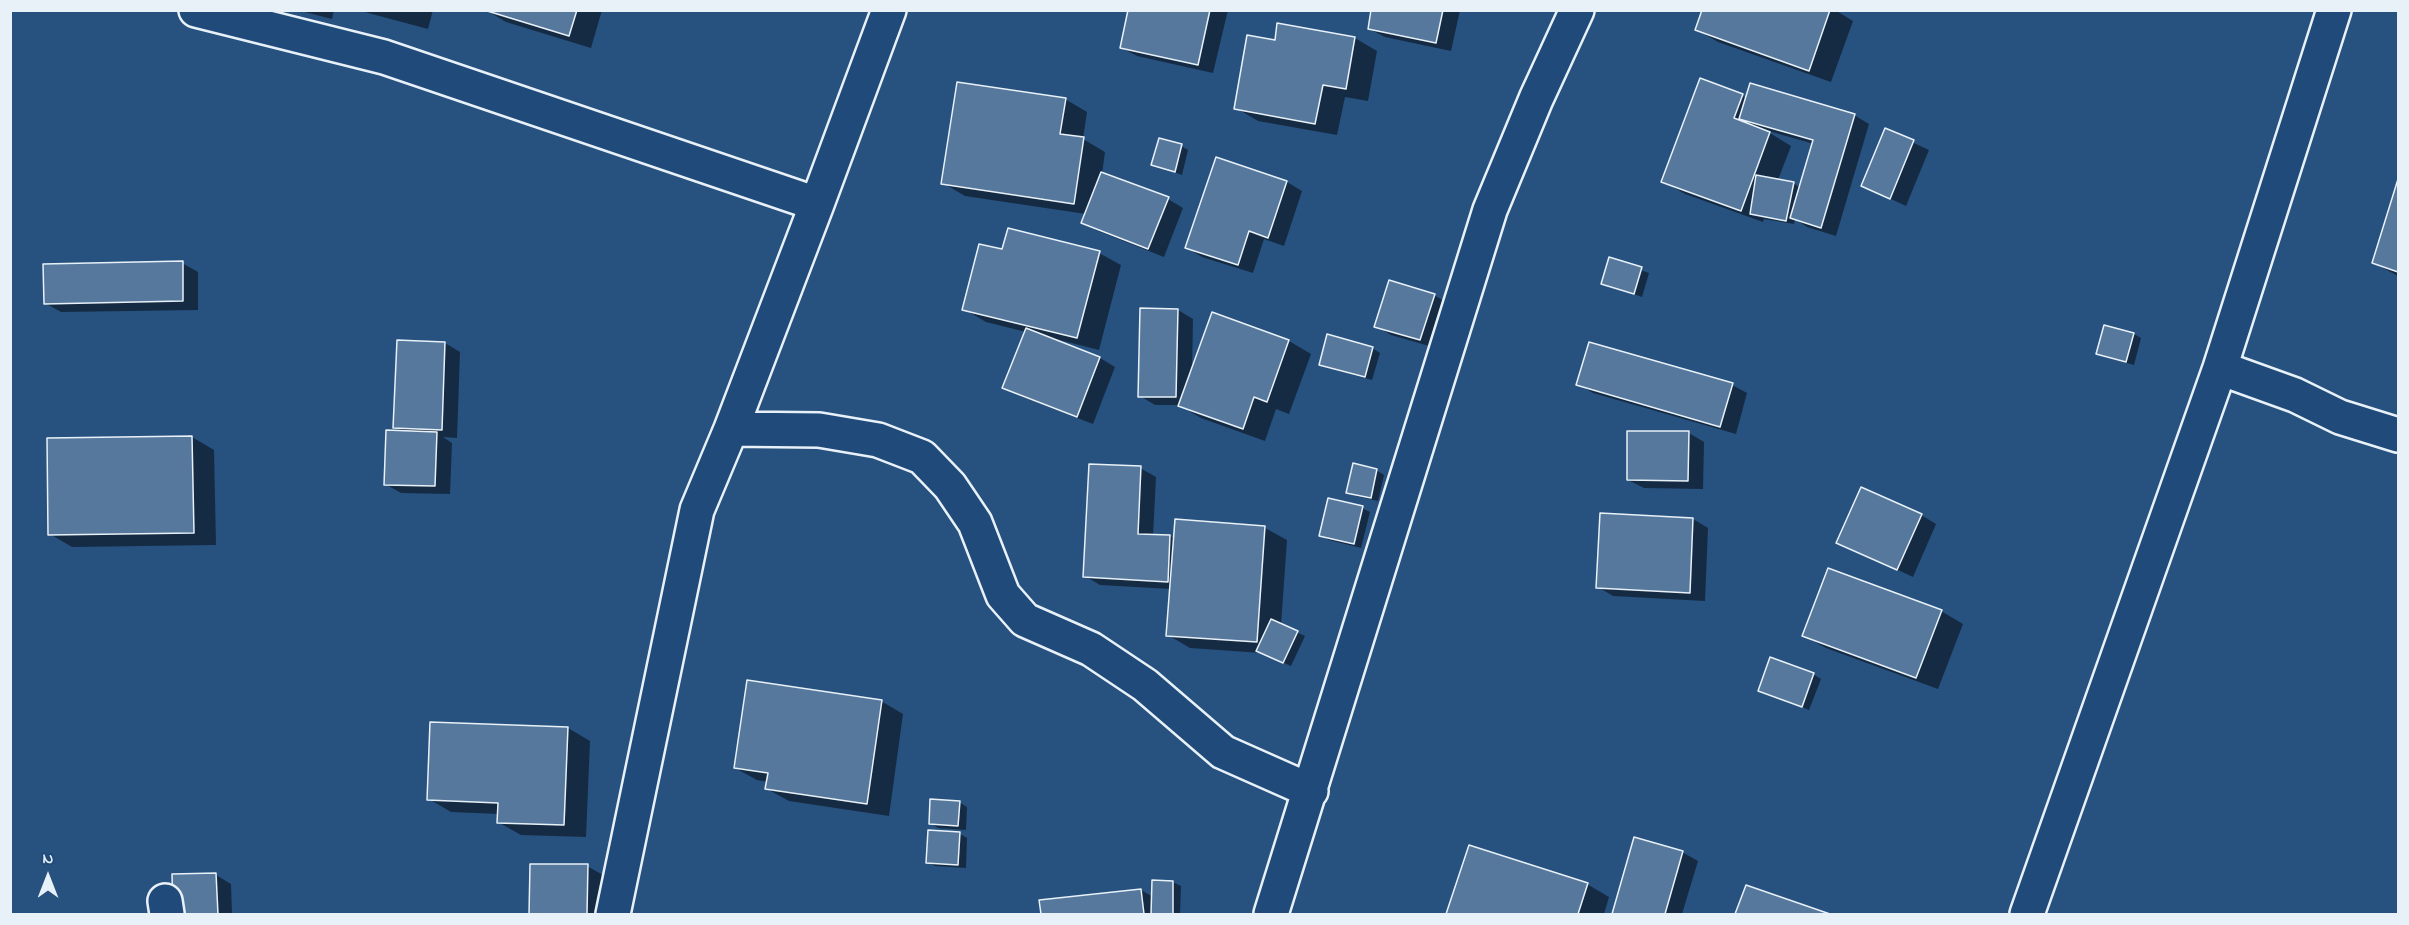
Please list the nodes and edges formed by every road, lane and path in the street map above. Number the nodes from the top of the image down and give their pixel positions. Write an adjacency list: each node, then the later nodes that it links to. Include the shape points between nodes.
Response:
1 (196, 10): 5 (street, via 384,57)
2 (888, 10): 5 (street)
3 (1577, 10): 9 (street, via 1490,210)
4 (2334, 10): 6 (street)
5 (817, 204): 7 (street)
6 (2220, 368): 8 (street, via 2295,395 2340,417); 12 (street)
7 (731, 429): 9 (street, via 819,430 878,440 922,457 950,486 975,523 1003,596 1025,620 1091,649 1145,685 1223,752); 10 (street, via 697,510)
8 (2398, 435)
9 (1311, 791): 11 (street)
10 (613, 915)
11 (1271, 915)
12 (2027, 915)

